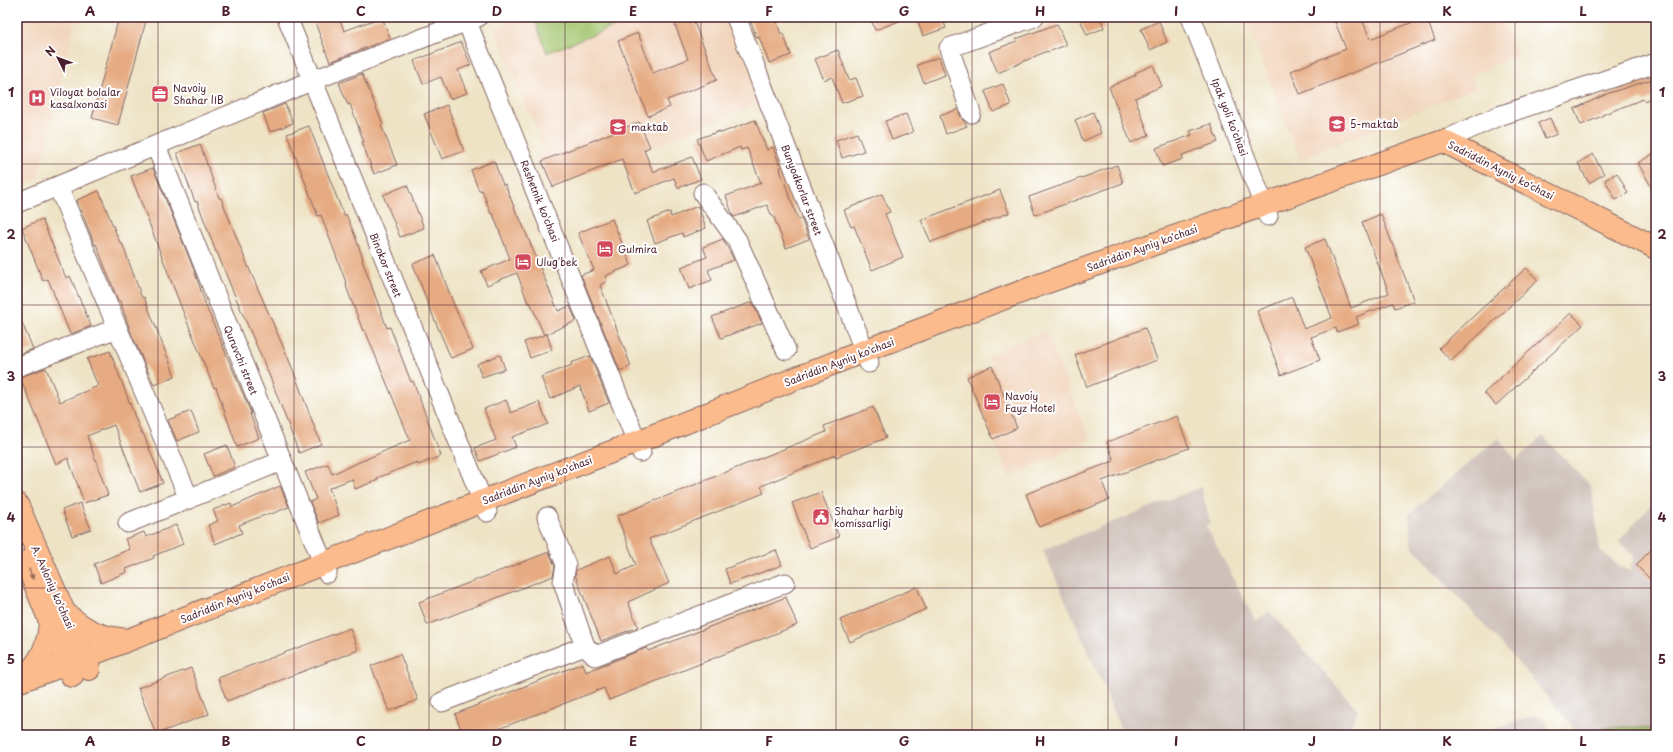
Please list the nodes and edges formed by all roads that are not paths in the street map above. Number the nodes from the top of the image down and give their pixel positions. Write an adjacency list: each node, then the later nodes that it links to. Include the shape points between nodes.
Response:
1 (287, 17): 7 (street, Binokor street)
2 (736, 17): 19 (street, Bunyodkorlar street)
3 (1034, 17): 8 (street, via 949,48)
4 (1191, 17): 14 (street, Ipak yoli ko'chasi)
5 (470, 19): 7 (street); 21 (street, Reshetnik ko'chasi)
6 (1656, 63): 10 (street, via 1496,117)
7 (311, 81): 9 (street); 25 (street, Binokor street)
8 (971, 113)
9 (156, 146): 11 (street); 22 (street, Quruvchi street)
10 (1444, 147): 14 (main road, Sadriddin Ayniy ko'chasi); 15 (main road, Sadriddin Ayniy ko'chasi); 16 (main road, Sadriddin Ayniy ko'chasi)
11 (58, 186): 13 (street); 17 (street)
12 (703, 193): 18 (street, via 736,240)
13 (17, 203)
14 (1266, 210): 19 (main road, Sadriddin Ayniy ko'chasi, via 1042,284)
15 (1656, 248)
16 (1656, 259)
17 (117, 328): 20 (street); 23 (street)
18 (786, 350)
19 (867, 357): 21 (main road, Sadriddin Ayniy ko'chasi)
20 (17, 367)
21 (639, 447): 25 (main road, Sadriddin Ayniy ko'chasi)
22 (282, 462): 23 (street); 29 (street, Quruvchi street)
23 (189, 498): 27 (street)
24 (17, 504): 31 (main road, A. Avloniy ko'chasi)
25 (485, 506): 29 (main road, Sadriddin Ayniy ko'chasi)
26 (547, 517): 33 (street, via 566,564 564,582)
27 (128, 523)
28 (17, 538): 31 (main road, A. Avloniy ko'chasi, one-way to 31)
29 (325, 568): 32 (main road, Sadriddin Ayniy ko'chasi); 34 (main road, Sadriddin Ayniy ko'chasi)
30 (785, 583): 33 (street, via 595,656)
31 (58, 617): 32 (main road, via 96,634); 34 (main road, A. Avloniy ko'chasi); 35 (main road, via 41,658)
32 (128, 640): 34 (main road, Sadriddin Ayniy ko'chasi)
33 (585, 646): 36 (street)
34 (78, 667): 35 (main road, Sadriddin Ayniy ko'chasi)
35 (19, 686)
36 (442, 702)

